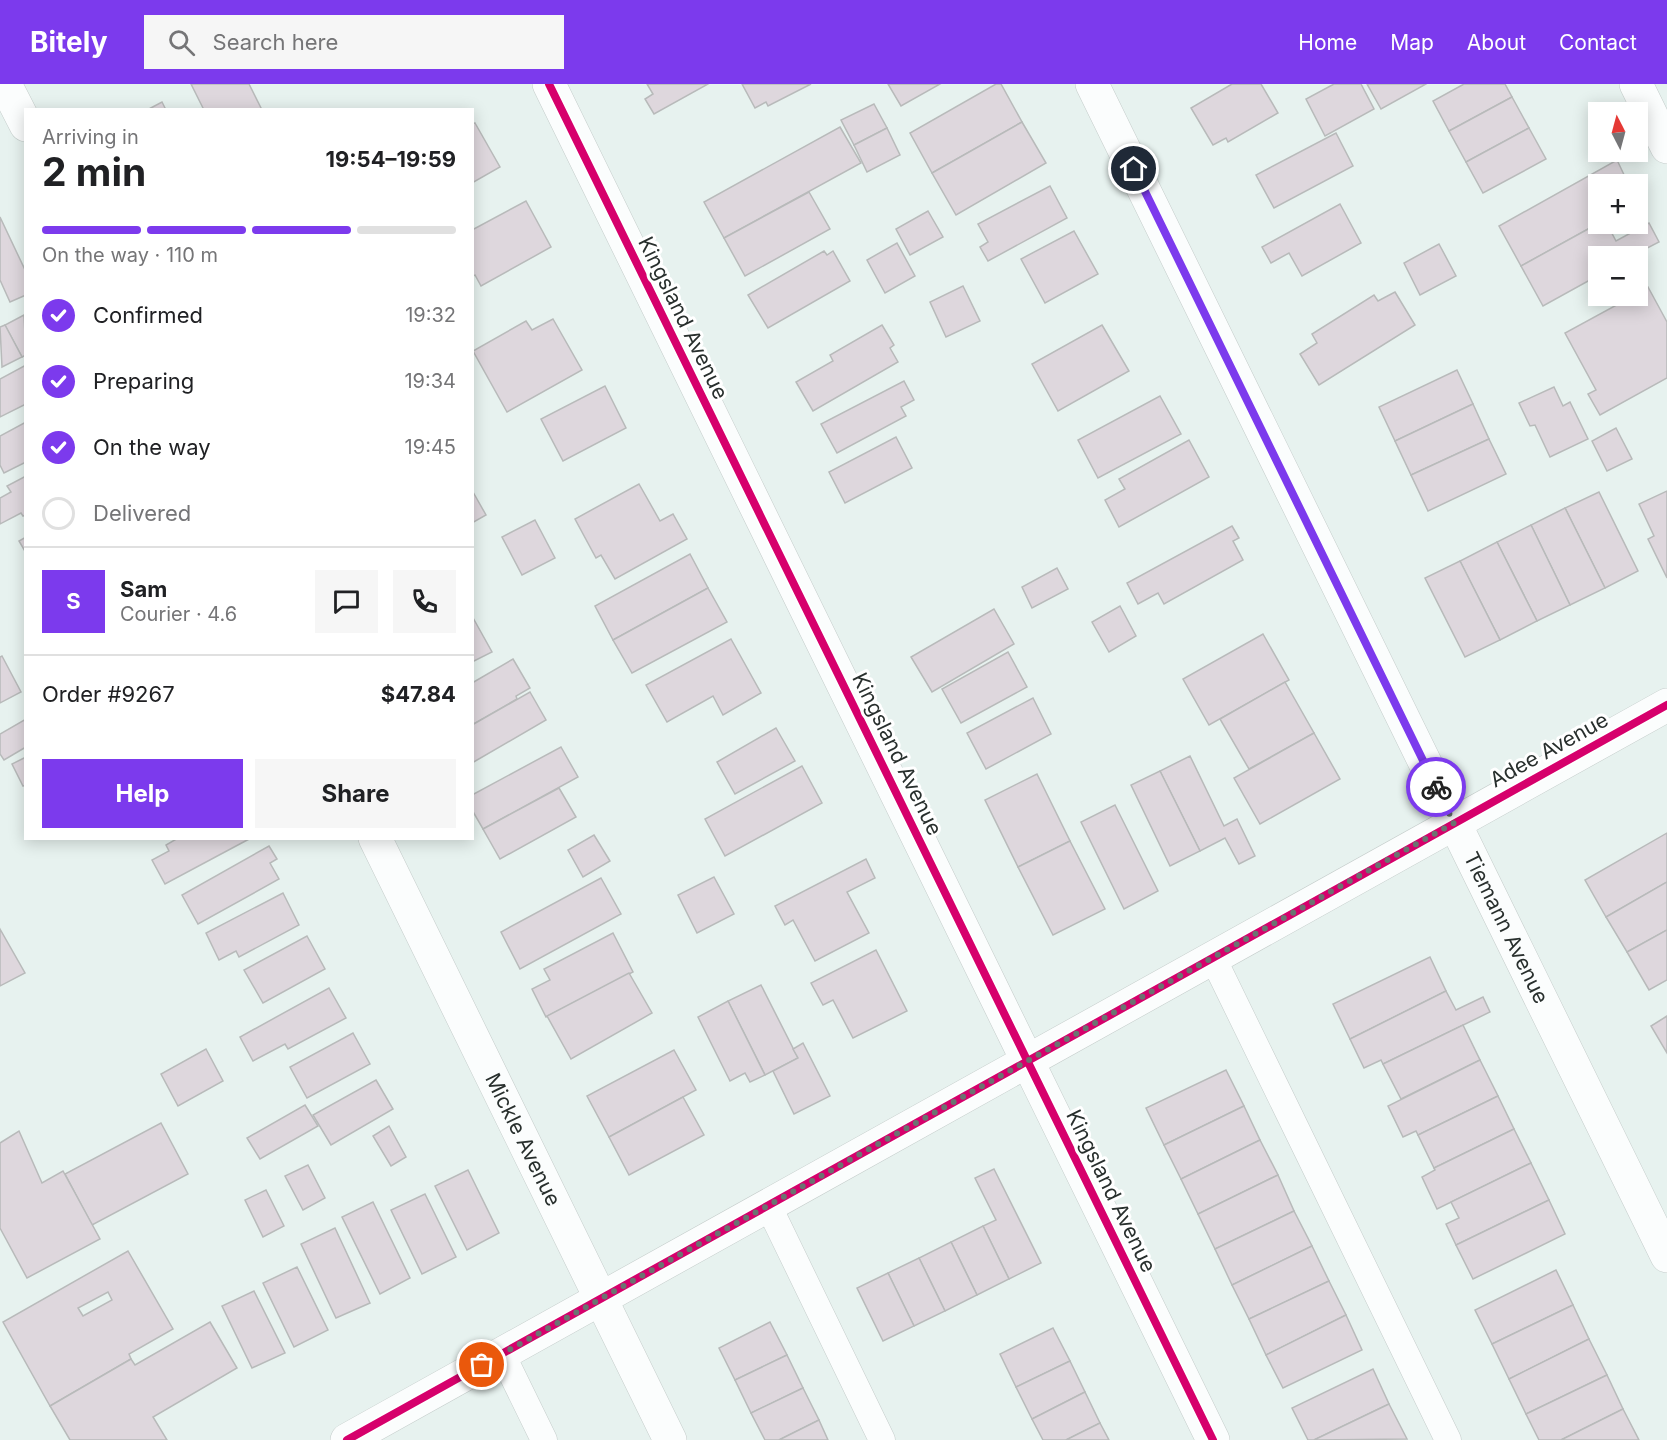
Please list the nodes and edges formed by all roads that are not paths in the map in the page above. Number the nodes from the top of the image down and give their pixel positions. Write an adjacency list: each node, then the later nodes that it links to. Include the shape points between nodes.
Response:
1 (5, 84): 5 (street)
2 (549, 84): 11 (street, Kingsland Avenue)
3 (1092, 84): 8 (street, Tiemann Avenue)
4 (1636, 84): 6 (street)
5 (24, 122)
6 (1667, 147)
7 (1667, 705): 8 (street, Adee Avenue)
8 (1454, 823): 10 (street, Adee Avenue); 13 (street, Tiemann Avenue)
9 (376, 840): 14 (street, Mickle Avenue)
10 (1213, 958): 11 (street, Adee Avenue); 21 (lane)
11 (1027, 1061): 12 (street, Adee Avenue); 20 (street, Kingsland Avenue)
12 (768, 1205): 14 (street, Adee Avenue); 19 (lane)
13 (1667, 1257)
14 (600, 1299): 15 (street, Adee Avenue); 18 (street, Mickle Avenue)
15 (502, 1354): 16 (street, Adee Avenue); 17 (lane)
16 (347, 1440)
17 (544, 1440)
18 (669, 1440)
19 (882, 1440)
20 (1213, 1440)
21 (1448, 1440)

